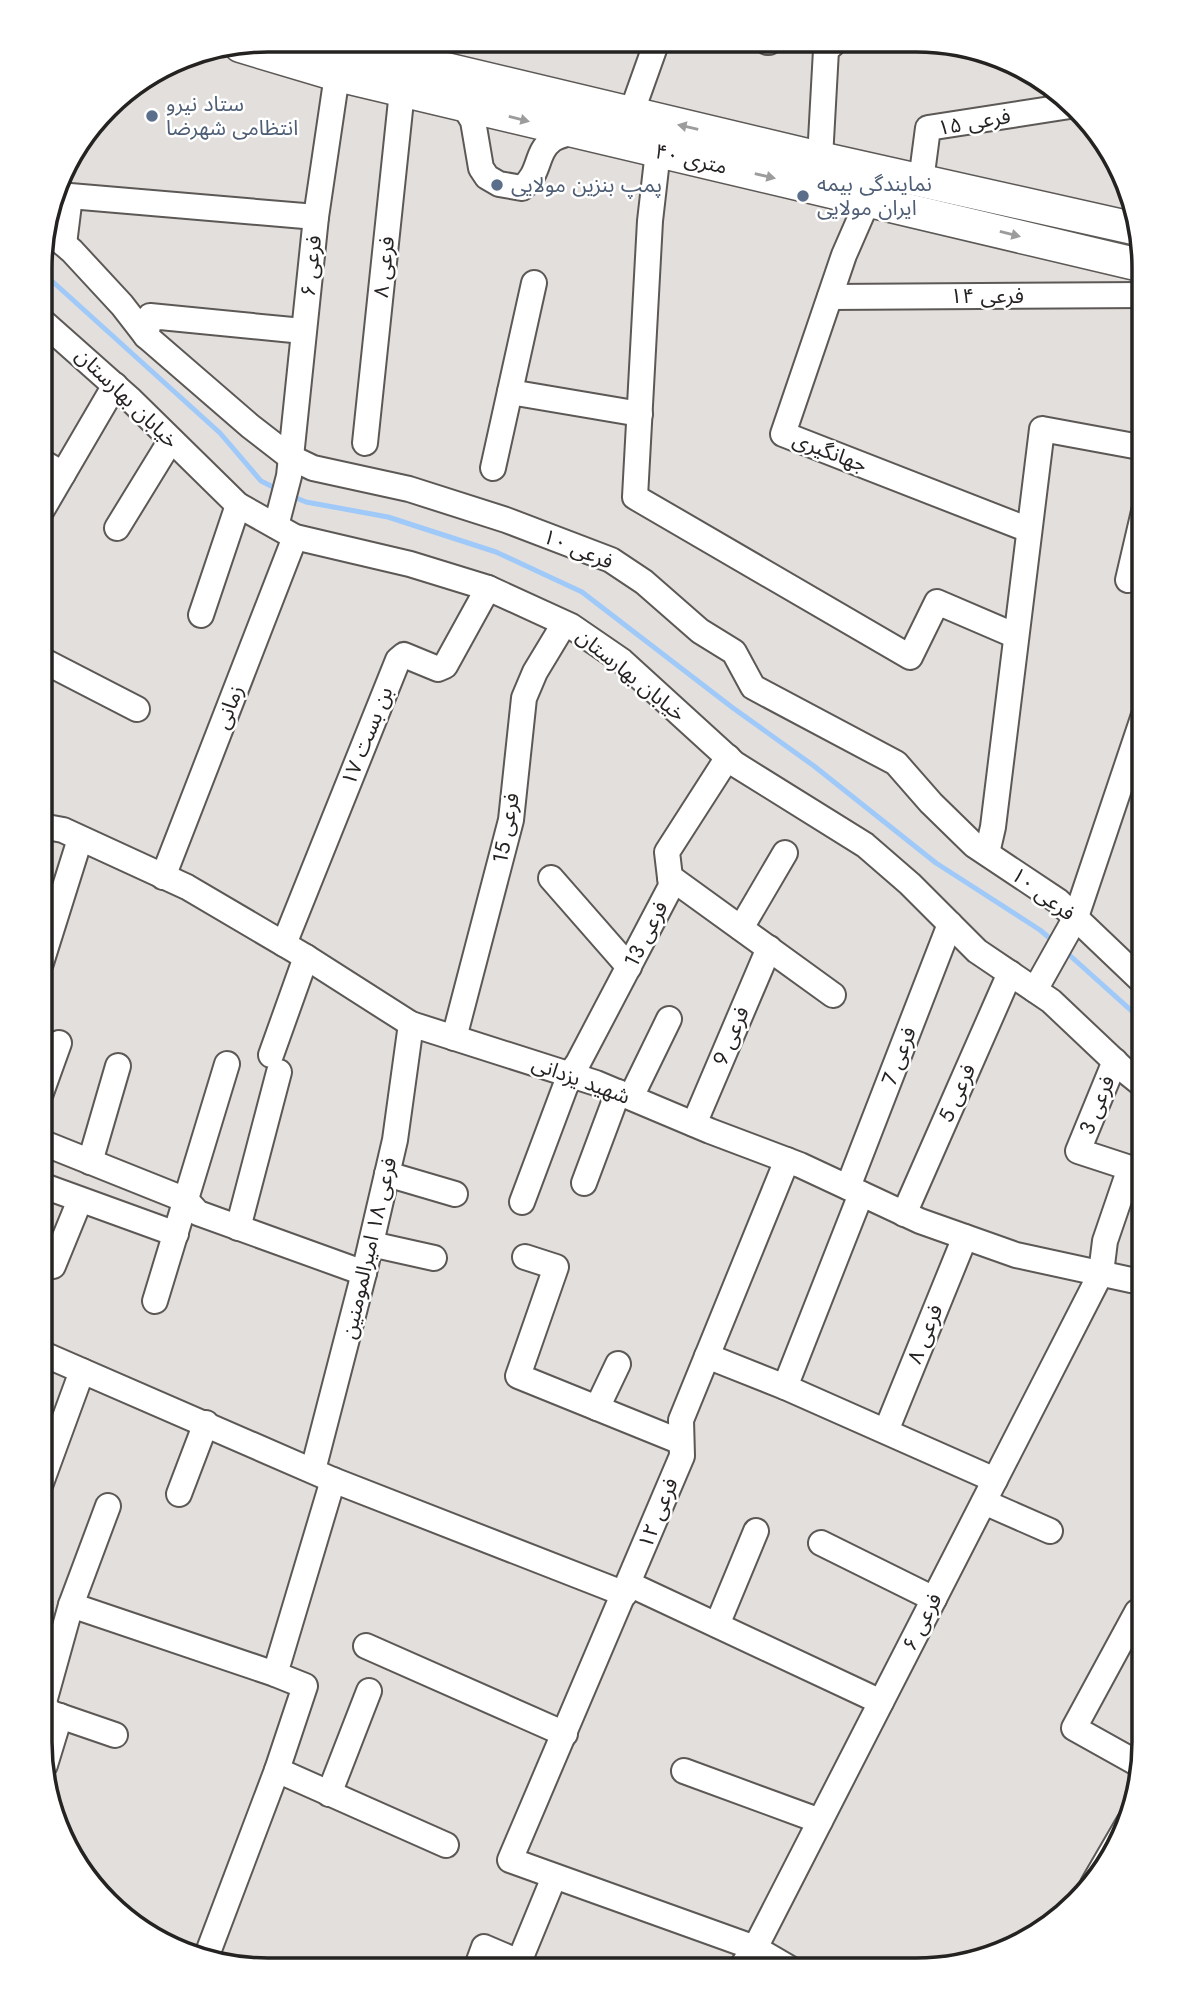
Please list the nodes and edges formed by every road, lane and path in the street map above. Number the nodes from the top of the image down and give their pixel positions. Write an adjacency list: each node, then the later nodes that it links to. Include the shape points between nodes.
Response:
1 (264, 53): 5 (main road, ۴۰ متری)
2 (378, 53): 9 (main road, ۴۰ متری)
3 (653, 53): 9 (street)
4 (829, 53): 12 (street)
5 (337, 75): 6 (main road, ۴۰ متری); 16 (street, فرعی ۶)
6 (402, 91): 7 (main road, ۴۰ متری); 32 (street, فرعی ۸)
7 (464, 106): 10 (main road, ۴۰ متری, one-way to 10); 10 (street, via 473,121 481,168 499,184 522,188 532,180 542,150 553,139)
8 (1061, 108): 13 (street, فرعی ۱۵, via 928,128)
9 (631, 114): 12 (main road, ۴۰ متری, one-way to 9)
10 (573, 131): 11 (main road, ۴۰ متری)
11 (658, 151): 15 (main road, ۴۰ متری, one-way to 15); 30 (street)
12 (820, 158): 13 (main road, ۴۰ متری)
13 (921, 181): 14 (main road, ۴۰ متری)
14 (982, 194): 17 (main road); 18 (main road, ۴۰ متری)
15 (868, 200): 17 (main road, ۴۰ متری); 24 (street, جهانگیری)
16 (316, 217): 20 (street, via 70,196); 26 (street, فرعی ۶)
17 (975, 225): 21 (main road, ۴۰ متری, one-way to 21)
18 (1128, 227)
19 (55, 236): 20 (street, فرعی ۱۰)
20 (64, 244): 27 (street, فرعی ۱۰)
21 (1132, 263)
22 (534, 283): 29 (street)
23 (1132, 295): 24 (street, فرعی ۱۴)
24 (830, 297): 40 (street, جهانگیری, via 783,434)
25 (53, 331): 28 (street, خیابان بهارستان)
26 (303, 331): 27 (street, via 149,316); 34 (street, فرعی ۶)
27 (146, 336): 34 (street, فرعی ۱۰)
28 (115, 385): 31 (street, خیابان بهارستان); 35 (street)
29 (510, 392): 30 (street); 36 (street)
30 (640, 414): 46 (street, via 635,497 910,657 937,602)
31 (171, 440): 37 (street, خیابان بهارستان); 39 (street)
32 (365, 443)
33 (1132, 446): 40 (street, via 1042,429)
34 (289, 466): 38 (street, زمانی); 54 (street, فرعی ۱۰, via 409,489 611,560 700,631 734,652 753,687 896,762 974,845)
35 (53, 468)
36 (493, 468)
37 (238, 505): 38 (street, خیابان بهارستان); 44 (street)
38 (284, 524): 43 (street, خیابان بهارستان); 55 (street, زمانی)
39 (117, 528)
40 (1029, 530): 46 (street)
41 (1132, 563): 42 (street)
42 (1128, 580)
43 (488, 588): 45 (street, خیابان بهارستان); 62 (street, بن بست ۱۷, via 445,666 438,669 404,655 398,660)
44 (201, 615)
45 (564, 624): 50 (street, خیابان بهارستان, via 622,661); 72 (street, فرعی 15, via 524,698 511,820)
46 (1017, 636): 54 (street)
47 (53, 666): 48 (street)
48 (137, 709)
49 (1132, 750): 58 (street)
50 (728, 757): 56 (street, فرعی 13, via 667,852); 59 (street, خیابان بهارستان, via 865,845)
51 (53, 828): 52 (street, شهید یزدانی)
52 (80, 839): 55 (street, شهید یزدانی); 60 (street)
53 (785, 853): 61 (street)
54 (987, 853): 58 (street, فرعی ۱۰, via 1058,901)
55 (163, 877): 62 (street, شهید یزدانی)
56 (670, 877): 61 (street); 65 (street, فرعی 13, via 671,886)
57 (551, 878): 65 (street)
58 (1074, 921): 66 (street, فرعی ۱۰); 68 (street)
59 (950, 924): 67 (street, خیابان بهارستان, via 977,951); 88 (street, فرعی 7)
60 (53, 925)
61 (741, 928): 63 (street)
62 (284, 944): 64 (street, شهید یزدانی)
63 (769, 948): 69 (street); 81 (street, فرعی 9)
64 (306, 957): 71 (street, شهید یزدانی); 94 (street, via 275,1064)
65 (629, 967): 78 (street, فرعی 13)
66 (1132, 971)
67 (1010, 973): 68 (street, خیابان بهارستان); 93 (street, فرعی 5)
68 (1040, 982): 75 (street, خیابان بهارستان, via 1051,1002)
69 (834, 995)
70 (669, 1019): 80 (street)
71 (411, 1024): 72 (street, شهید یزدانی); 85 (street, فرعی ۱۸ امیرالمومنین)
72 (454, 1038): 78 (street, شهید یزدانی)
73 (59, 1043): 74 (street)
74 (53, 1060)
75 (1115, 1061): 79 (street, خیابان بهارستان); 102 (street, فرعی 3, via 1078,1151 1130,1168 1105,1241)
76 (227, 1064): 91 (street)
77 (118, 1066): 84 (street)
78 (570, 1074): 80 (street, شهید یزدانی); 92 (street, فرعی 13)
79 (1132, 1076)
80 (624, 1094): 81 (street, شهید یزدانی); 86 (street)
81 (694, 1124): 83 (street, شهید یزدانی)
82 (53, 1147): 84 (street)
83 (787, 1160): 88 (street, شهید یزدانی); 105 (street, فرعی ۱۲)
84 (90, 1162): 91 (street)
85 (387, 1174): 89 (street); 97 (street, فرعی ۱۸ امیرالمومنین)
86 (584, 1183)
87 (53, 1190): 90 (street)
88 (854, 1190): 93 (street, شهید یزدانی); 109 (street)
89 (455, 1194)
90 (80, 1200): 95 (street); 100 (street)
91 (186, 1200): 94 (street, via 198,1213); 95 (street)
92 (522, 1202)
93 (904, 1213): 96 (street, شهید یزدانی)
94 (239, 1228): 101 (street)
95 (176, 1234): 104 (street)
96 (965, 1237): 102 (street, شهید یزدانی, via 1016,1255); 112 (street, فرعی ۸)
97 (371, 1244): 99 (street); 101 (street, فرعی ۱۸ امیرالمومنین)
98 (525, 1256): 110 (street, via 556,1267 518,1376)
99 (434, 1258)
100 (53, 1266)
101 (365, 1273): 115 (street, فرعی ۱۸ امیرالمومنین)
102 (1101, 1273): 103 (street, شهید یزدانی); 116 (street, فرعی ۶)
103 (1132, 1278)
104 (156, 1301)
105 (707, 1356): 109 (street); 113 (street, فرعی ۱۲, via 681,1420)
106 (53, 1358): 108 (street)
107 (618, 1364): 110 (street)
108 (82, 1371): 111 (street); 114 (street)
109 (785, 1387): 112 (street)
110 (597, 1408): 113 (street)
111 (206, 1423): 115 (street); 117 (street)
112 (886, 1431): 116 (street)
113 (681, 1442): 122 (street, فرعی ۱۲, via 682,1456)
114 (53, 1450)
115 (323, 1475): 122 (street); 129 (street, فرعی ۱۸ امیرالمومنین)
116 (989, 1491): 120 (street); 123 (street, فرعی ۶)
117 (179, 1494)
118 (108, 1506): 124 (street)
119 (757, 1531): 126 (street)
120 (1050, 1531)
121 (821, 1542): 123 (street)
122 (627, 1589): 126 (street); 133 (street, فرعی ۱۲)
123 (934, 1599): 131 (street, فرعی ۶)
124 (71, 1605): 128 (street); 129 (street)
125 (1132, 1621): 135 (street, via 1074,1728)
126 (717, 1625): 131 (street)
127 (366, 1646): 133 (street)
128 (53, 1670)
129 (275, 1674): 136 (street, via 304,1686)
130 (369, 1691): 138 (street)
131 (881, 1702): 139 (street, فرعی ۶)
132 (53, 1714): 134 (street)
133 (565, 1734): 141 (street, فرعی ۱۲, via 510,1860)
134 (116, 1735)
135 (1131, 1760)
136 (277, 1770): 138 (street); 143 (street)
137 (684, 1771): 139 (street)
138 (329, 1794): 140 (street)
139 (820, 1821): 142 (street, فرعی ۶)
140 (446, 1845)
141 (554, 1877): 142 (street); 146 (street)
142 (755, 1948): 147 (street, فرعی ۶); 148 (street)
143 (209, 1949)
144 (480, 1958): 145 (street, via 484,1947)
145 (510, 1958)
146 (521, 1958)
147 (748, 1958)
148 (772, 1958)

